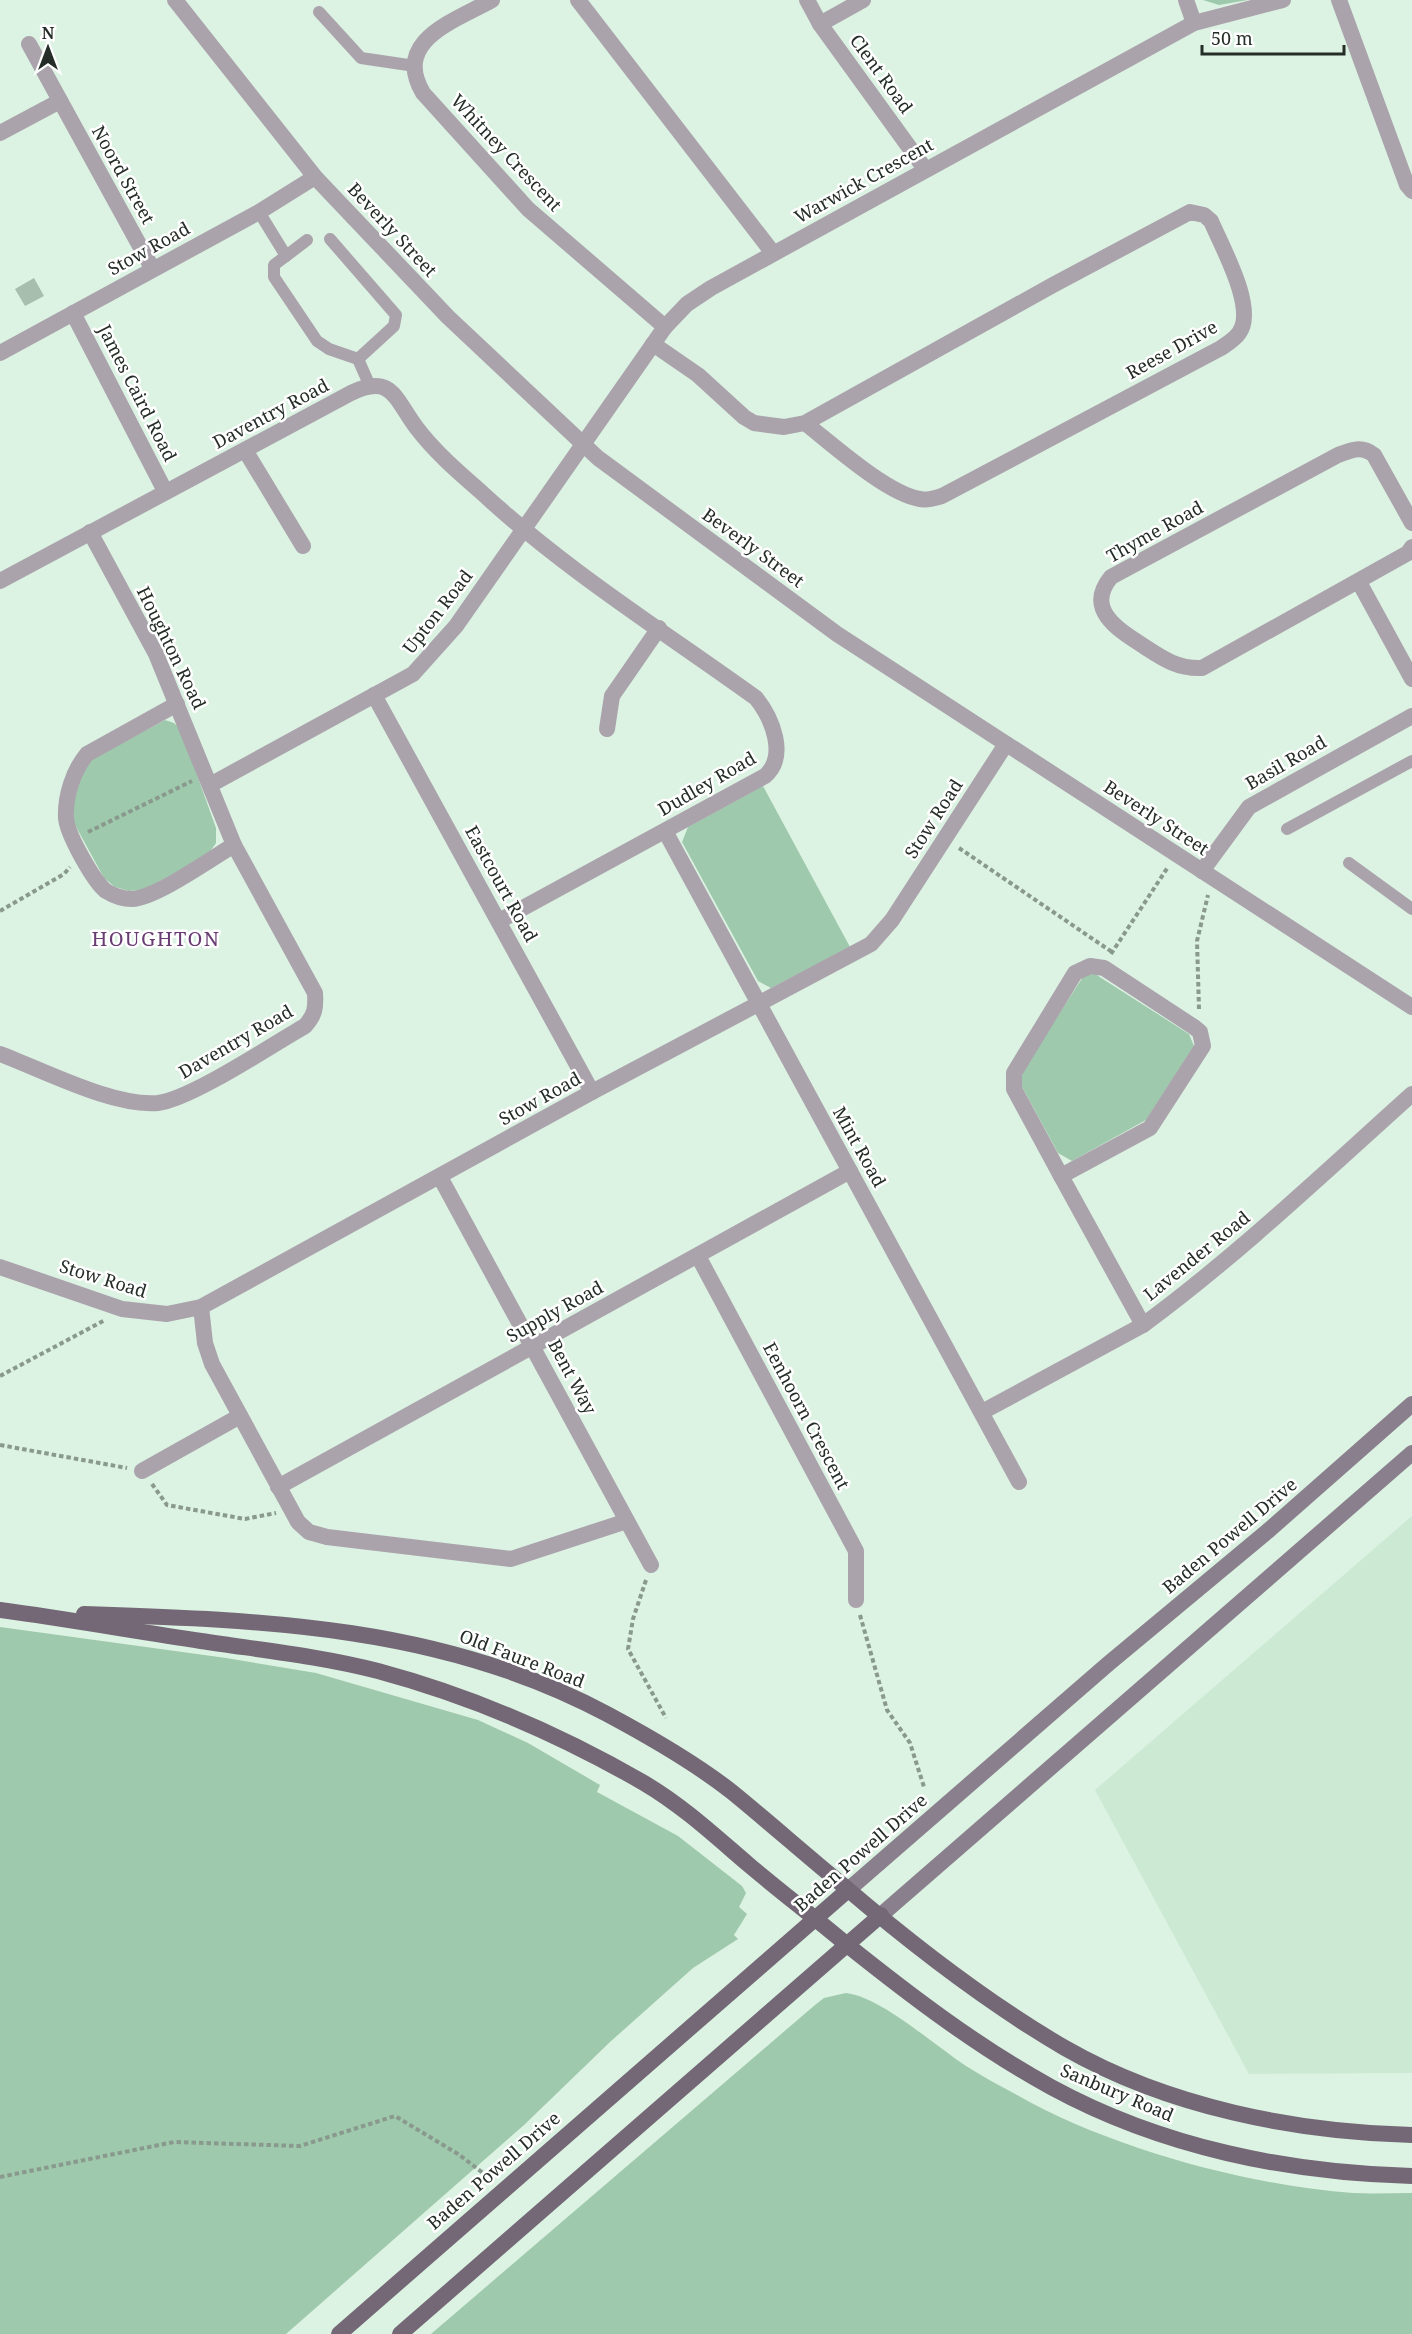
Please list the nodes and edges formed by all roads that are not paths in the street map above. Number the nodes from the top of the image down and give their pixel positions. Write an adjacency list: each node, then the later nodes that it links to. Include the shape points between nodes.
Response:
1 (175, 0): 17 (street, Beverly Street)
2 (492, 0): 13 (street, via 424,39)
3 (578, 0): 22 (street)
4 (807, 0): 11 (street, Clent Road)
5 (863, 0): 11 (street)
6 (1186, 0): 10 (street)
7 (1283, 0): 10 (street, Warwick Crescent)
8 (1339, 0): 18 (street)
9 (319, 12): 13 (lane, via 361,58)
10 (1194, 23): 16 (street, Warwick Crescent)
11 (820, 24): 16 (street, Clent Road)
12 (28, 44): 14 (street, Noord Street)
13 (415, 66): 26 (street, Whitney Crescent, via 416,81 423,93 528,209)
14 (60, 101): 15 (street); 24 (street, Noord Street)
15 (0, 133)
16 (926, 169): 22 (street, Warwick Crescent)
17 (315, 177): 19 (street, Stow Road); 32 (street, Beverly Street, via 448,318)
18 (1412, 192)
19 (259, 212): 23 (lane); 24 (street, Stow Road)
20 (307, 240): 23 (lane)
21 (330, 240): 29 (lane, via 396,315 394,326)
22 (773, 254): 26 (street, Warwick Crescent, via 687,304)
23 (286, 256): 29 (lane, via 274,265 274,277 317,341)
24 (152, 268): 25 (street, Stow Road)
25 (73, 313): 28 (street, Stow Road); 34 (street, James Caird Road)
26 (665, 327): 27 (street, Warwick Crescent)
27 (653, 344): 31 (street, Reese Drive, via 698,375 754,423 784,427); 32 (street, Warwick Crescent)
28 (0, 352)
29 (358, 359): 30 (lane)
30 (369, 384): 33 (street, Daventry Road); 36 (street, via 383,387 398,399 436,451)
31 (805, 423): 31 (street, Reese Drive, via 1190,212 1211,221 1243,299 1239,335 1221,348 942,496 922,500 902,493)
32 (584, 444): 36 (street, Upton Road); 48 (street, Beverly Street, via 837,634)
33 (245, 450): 34 (street, Daventry Road); 38 (street)
34 (165, 491): 37 (street, Daventry Road)
35 (1412, 523): 41 (street, Thyme Road, via 1374,455 1365,449 1355,449 1111,577 1103,587 1101,600 1113,627 1172,664 1202,668)
36 (523, 531): 42 (street, Dudley Road); 44 (street, Upton Road, via 429,658 413,674)
37 (90, 532): 40 (street, Daventry Road); 45 (street, Houghton Road, via 156,654)
38 (303, 546)
39 (1412, 547): 41 (street, Thyme Road)
40 (0, 581)
41 (1359, 582): 43 (street)
42 (658, 628): 47 (street, via 612,696); 52 (street, Dudley Road, via 756,698 771,722 777,754 774,766 765,776)
43 (1412, 679)
44 (374, 696): 50 (street, Upton Road); 58 (street, Eastcourt Road)
45 (177, 704): 50 (street, Houghton Road); 53 (street, via 96,746 79,763 66,818 100,885 113,895 130,899 147,896)
46 (1412, 716): 55 (street, Basil Road, via 1249,807)
47 (607, 729)
48 (1006, 744): 55 (street, Beverly Street); 59 (street, Stow Road, via 892,920 871,944)
49 (1412, 761): 51 (lane)
50 (202, 783): 53 (street, Daventry Road)
51 (1287, 829)
52 (665, 831): 58 (street, Dudley Road); 59 (street, Mint Road)
53 (234, 845): 61 (street, Daventry Road, via 315,993 314,1017 305,1026 186,1094 157,1103 123,1101)
54 (1349, 863): 56 (lane)
55 (1202, 871): 60 (street, Beverly Street)
56 (1406, 898): 57 (lane)
57 (1412, 909)
58 (499, 921): 62 (street, Eastcourt Road)
59 (759, 1004): 62 (street, Stow Road); 64 (street, Mint Road)
60 (1412, 1007)
61 (0, 1054)
62 (592, 1092): 66 (street, Stow Road)
63 (1412, 1094): 70 (street, Lavender Road, via 1249,1240)
64 (850, 1171): 67 (street, Supply Road); 73 (street, Mint Road)
65 (1061, 1176): 65 (street, via 1013,1081 1017,1065 1075,973 1090,966 1104,968 1194,1027 1203,1039 1201,1053 1150,1128); 70 (street)
66 (440, 1177): 69 (street, Stow Road); 71 (street, Bent Way)
67 (698, 1256): 71 (street, Supply Road); 81 (street, Eenhoorn Crescent, via 855,1551)
68 (0, 1267): 69 (street, Stow Road, via 122,1309 167,1314)
69 (201, 1307): 74 (street, via 212,1364)
70 (1143, 1325): 73 (street, Lavender Road)
71 (534, 1347): 78 (street, Supply Road); 79 (street, Bent Way)
72 (1412, 1404): 83 (main road, Baden Powell Drive)
73 (982, 1412): 77 (street, Mint Road)
74 (240, 1416): 76 (street); 78 (street)
75 (1412, 1454): 84 (main road)
76 (142, 1471)
77 (1020, 1482)
78 (278, 1487): 79 (street, via 303,1528 317,1536 498,1559 520,1558)
79 (627, 1521): 80 (street, Bent Way)
80 (651, 1565)
81 (856, 1600)
82 (6, 1611): 83 (main road, Old Faure Road, via 285,1624 380,1636 465,1655 554,1689 665,1745 729,1790); 85 (main road, Old Faure Road, via 285,1653 376,1671 455,1694 515,1718 647,1785 702,1822)
83 (848, 1890): 84 (main road, Old Faure Road); 85 (main road, Baden Powell Drive)
84 (881, 1915): 86 (main road); 87 (main road, Sanbury Road, via 993,2003 1068,2050 1141,2082 1204,2105 1305,2127)
85 (817, 1918): 86 (main road, Old Faure Road); 89 (main road, Baden Powell Drive)
86 (847, 1945): 88 (main road, Sanbury Road, via 980,2045 1054,2088 1119,2118 1197,2146 1298,2168); 90 (main road)
87 (1412, 2135)
88 (1412, 2176)
89 (339, 2334)
90 (400, 2334)

